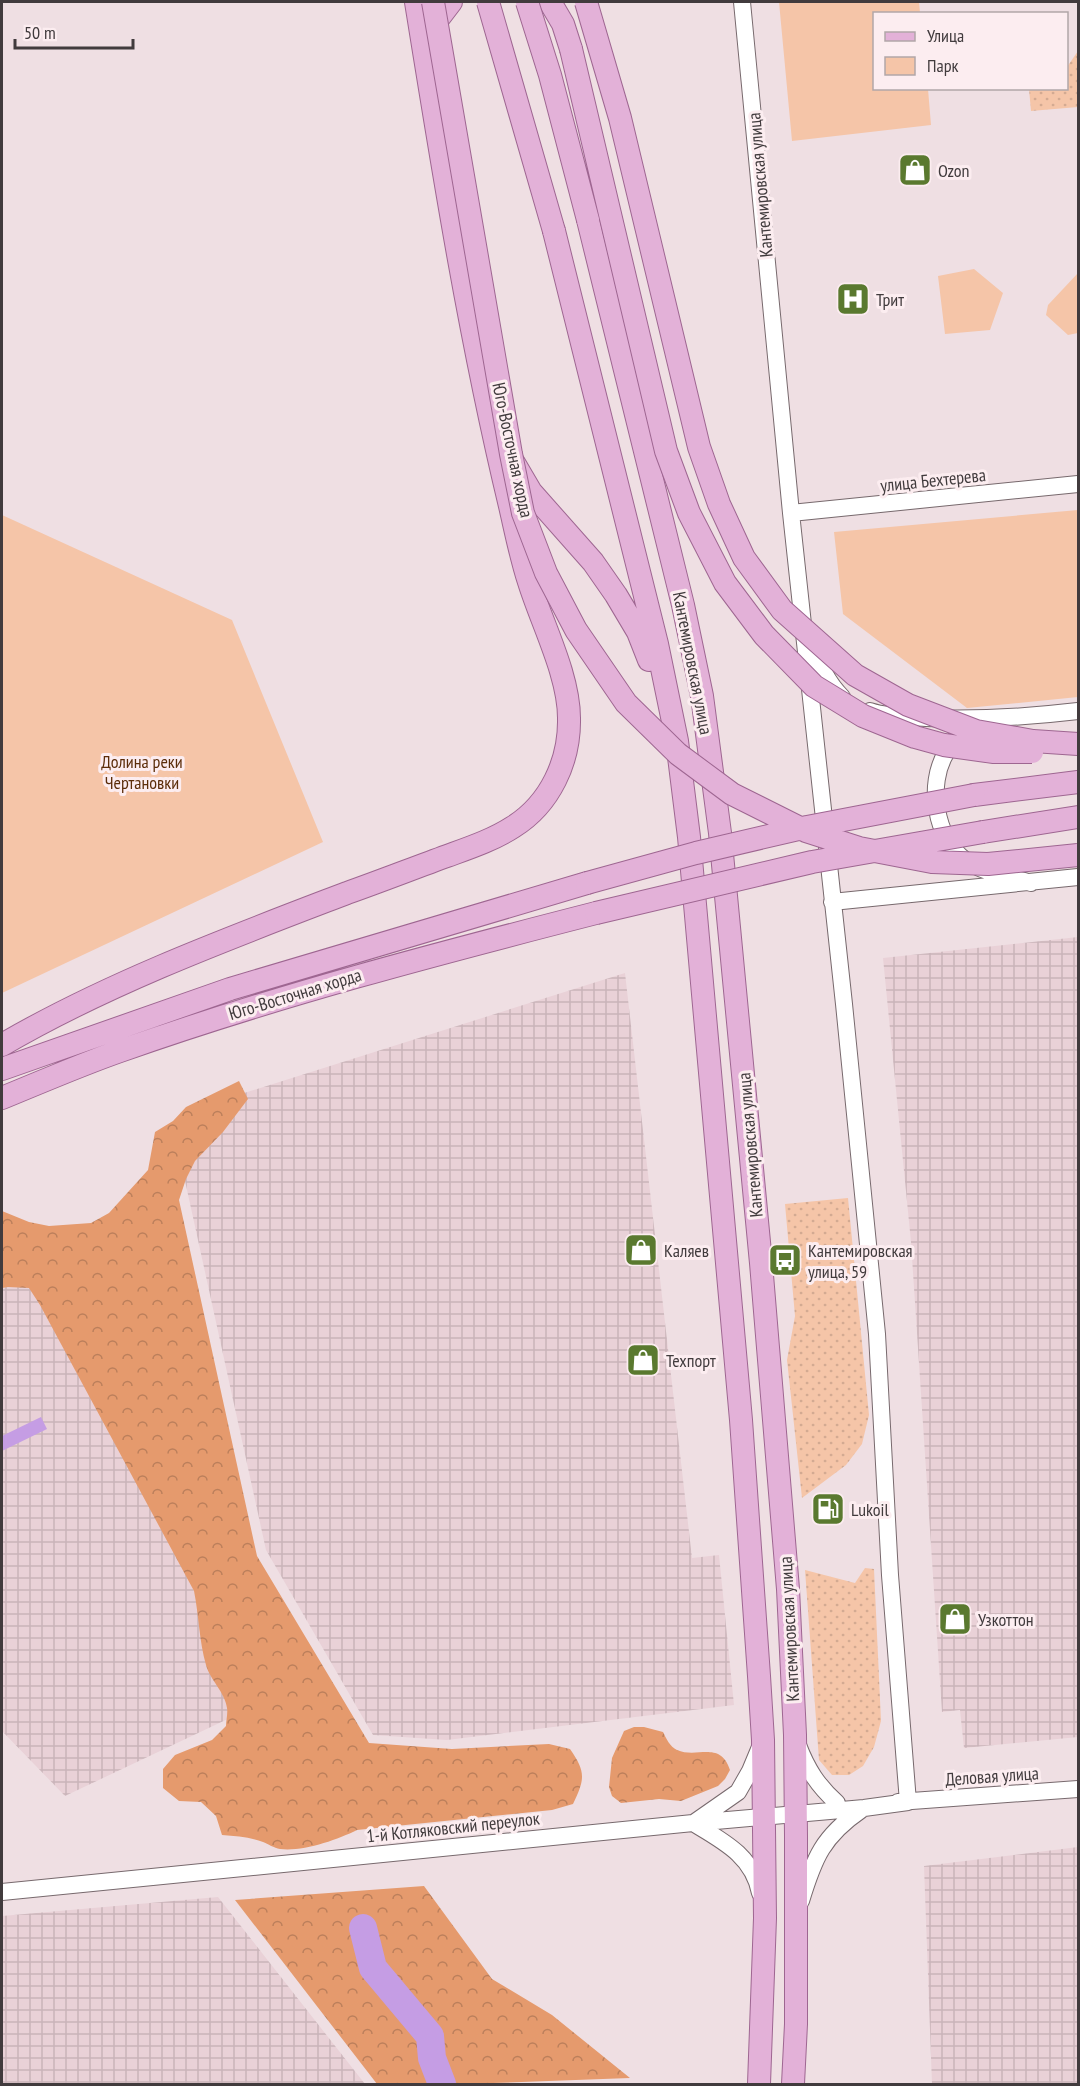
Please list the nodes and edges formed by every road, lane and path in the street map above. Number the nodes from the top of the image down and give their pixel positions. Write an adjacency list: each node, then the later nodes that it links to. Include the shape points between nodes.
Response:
1 (416, 2): 9 (main road)
2 (432, 2): 20 (main road, Юго-Восточная хорда, bridge, via 523,513 546,573 576,630 626,703 678,754 732,794 806,831 858,848 932,862 988,864)
3 (452, 2): 9 (main road, via 438,19 431,38)
4 (488, 2): 16 (main road, Кантемировская улица, bridge, via 554,231 657,644)
5 (527, 2): 27 (main road, Кантемировская улица, bridge, via 588,220 702,696 720,833 762,1274 788,1578)
6 (550, 2): 17 (main road, bridge, via 571,49 666,451 689,513 725,583 764,635 814,686 863,716 944,745 994,752 1045,752)
7 (586, 2): 17 (main road, bridge, via 620,118 699,447 744,558 782,610 855,675 908,705 976,731)
8 (742, 2): 12 (street, Кантемировская улица)
9 (429, 78): 10 (main road)
10 (486, 402): 16 (main road, via 510,457 531,492 593,562 638,632); 24 (main road, via 528,580 567,690 567,752 557,778 538,806 513,827 478,844 118,985)
11 (1078, 484): 12 (street, улица Бехтерева)
12 (791, 513): 13 (street, Кантемировская улица)
13 (801, 607): 15 (street, via 817,661 828,681 854,705 903,717); 23 (street, Кантемировская улица)
14 (1078, 711): 15 (street)
15 (1021, 718): 22 (street, via 987,725 960,738 946,752 937,775 936,798 940,823 965,861)
16 (677, 741): 28 (main road, Кантемировская улица, via 741,1420)
17 (1078, 746)
18 (1078, 782): 25 (main road, Юго-Восточная хорда, bridge, via 974,795 696,852 230,989)
19 (1078, 817): 26 (main road, Юго-Восточная хорда, bridge, via 812,862 395,964 232,1013)
20 (1078, 855)
21 (1078, 878): 22 (street)
22 (1031, 883): 23 (street)
23 (832, 902): 30 (street, Кантемировская улица, via 877,1334)
24 (2, 1045)
25 (2, 1069)
26 (2, 1098)
27 (795, 1735): 31 (street, via 810,1772); 33 (main road, Кантемировская улица)
28 (763, 1740): 34 (main road, Кантемировская улица); 35 (street, via 738,1792)
29 (1078, 1789): 30 (street, Деловая улица)
30 (908, 1802): 31 (street); 32 (street, 1-й Котляковский переулок)
31 (837, 1803): 33 (street)
32 (864, 1808): 33 (street, 1-й Котляковский переулок); 38 (street, via 825,1841 810,1872)
33 (801, 1814): 34 (street, 1-й Котляковский переулок); 38 (main road, Кантемировская улица)
34 (764, 1817): 35 (street, 1-й Котляковский переулок); 37 (main road, Кантемировская улица)
35 (693, 1823): 36 (street, 1-й Котляковский переулок); 37 (street, via 732,1845 748,1864 758,1882)
36 (2, 1892)
37 (765, 1918): 39 (main road, Кантемировская улица)
38 (796, 1919): 40 (main road, Кантемировская улица)
39 (759, 2085)
40 (793, 2085)

